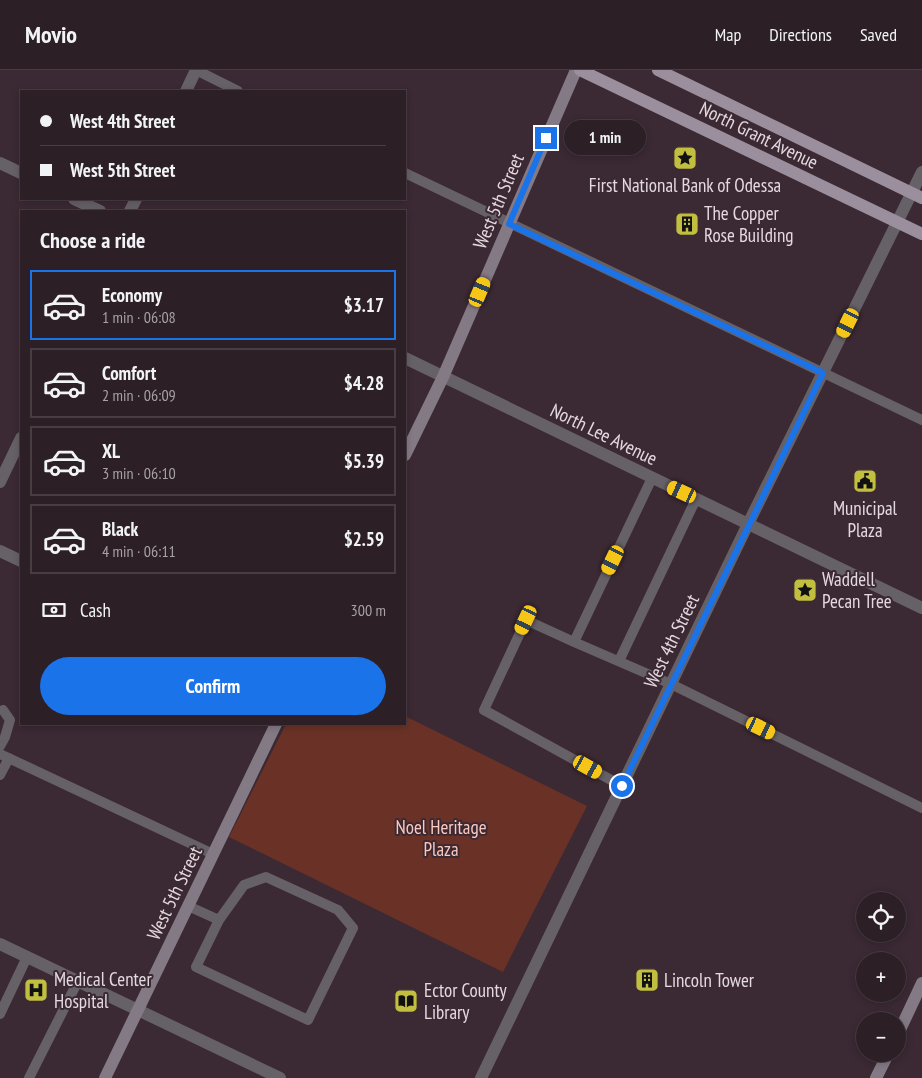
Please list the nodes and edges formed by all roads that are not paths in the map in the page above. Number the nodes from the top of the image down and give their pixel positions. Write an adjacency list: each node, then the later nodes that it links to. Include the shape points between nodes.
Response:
1 (196, 70): 5 (street); 6 (lane)
2 (576, 70): 15 (street, West 5th Street)
3 (580, 70): 14 (main road, North Grant Avenue)
4 (658, 70): 11 (main road, North Grant Avenue)
5 (186, 90)
6 (236, 90)
7 (0, 163): 9 (street)
8 (922, 172): 11 (street, West 4th Street)
9 (20, 173)
10 (406, 173): 15 (lane)
11 (917, 195): 14 (street, West 4th Street)
12 (76, 200): 13 (street)
13 (98, 210)
14 (897, 222): 16 (main road, North Grant Avenue); 18 (street, West 4th Street)
15 (509, 224): 18 (lane); 19 (street, West 5th Street)
16 (922, 234)
17 (406, 358): 19 (street, North Lee Avenue)
18 (823, 373): 20 (lane); 26 (street, West 4th Street)
19 (443, 377): 22 (street, West 5th Street); 23 (street, North Lee Avenue)
20 (922, 420)
21 (20, 440): 24 (street)
22 (406, 453)
23 (652, 478): 25 (street, North Lee Avenue); 30 (lane)
24 (0, 482)
25 (696, 499): 26 (street, North Lee Avenue); 31 (lane)
26 (748, 524): 29 (street, North Lee Avenue); 32 (street, West 4th Street)
27 (0, 551): 28 (street)
28 (20, 561)
29 (922, 608)
30 (574, 642): 31 (lane); 38 (lane, via 526,620 484,710)
31 (619, 661): 32 (lane)
32 (671, 684): 38 (street, West 4th Street); 39 (lane)
33 (3, 710): 35 (lane, via 10,720)
34 (276, 725): 40 (street, West 5th Street)
35 (0, 746)
36 (4, 756): 37 (lane); 40 (lane)
37 (0, 775)
38 (622, 786): 56 (street, West 4th Street)
39 (922, 808)
40 (213, 854): 41 (street, West 5th Street)
41 (188, 906): 42 (lane); 49 (street, West 5th Street)
42 (219, 920): 42 (lane, via 196,967 308,1020 353,928 338,910 266,877 244,885)
43 (0, 944): 44 (street)
44 (27, 957): 45 (street); 47 (lane)
45 (78, 981): 49 (street); 53 (lane)
46 (922, 983): 48 (street)
47 (4, 997): 50 (lane)
48 (919, 998): 51 (street)
49 (138, 1010): 54 (street, West 5th Street); 55 (street)
50 (0, 1014)
51 (906, 1020)
52 (884, 1062): 57 (street)
53 (29, 1078)
54 (105, 1078)
55 (280, 1078)
56 (481, 1078)
57 (876, 1078)

